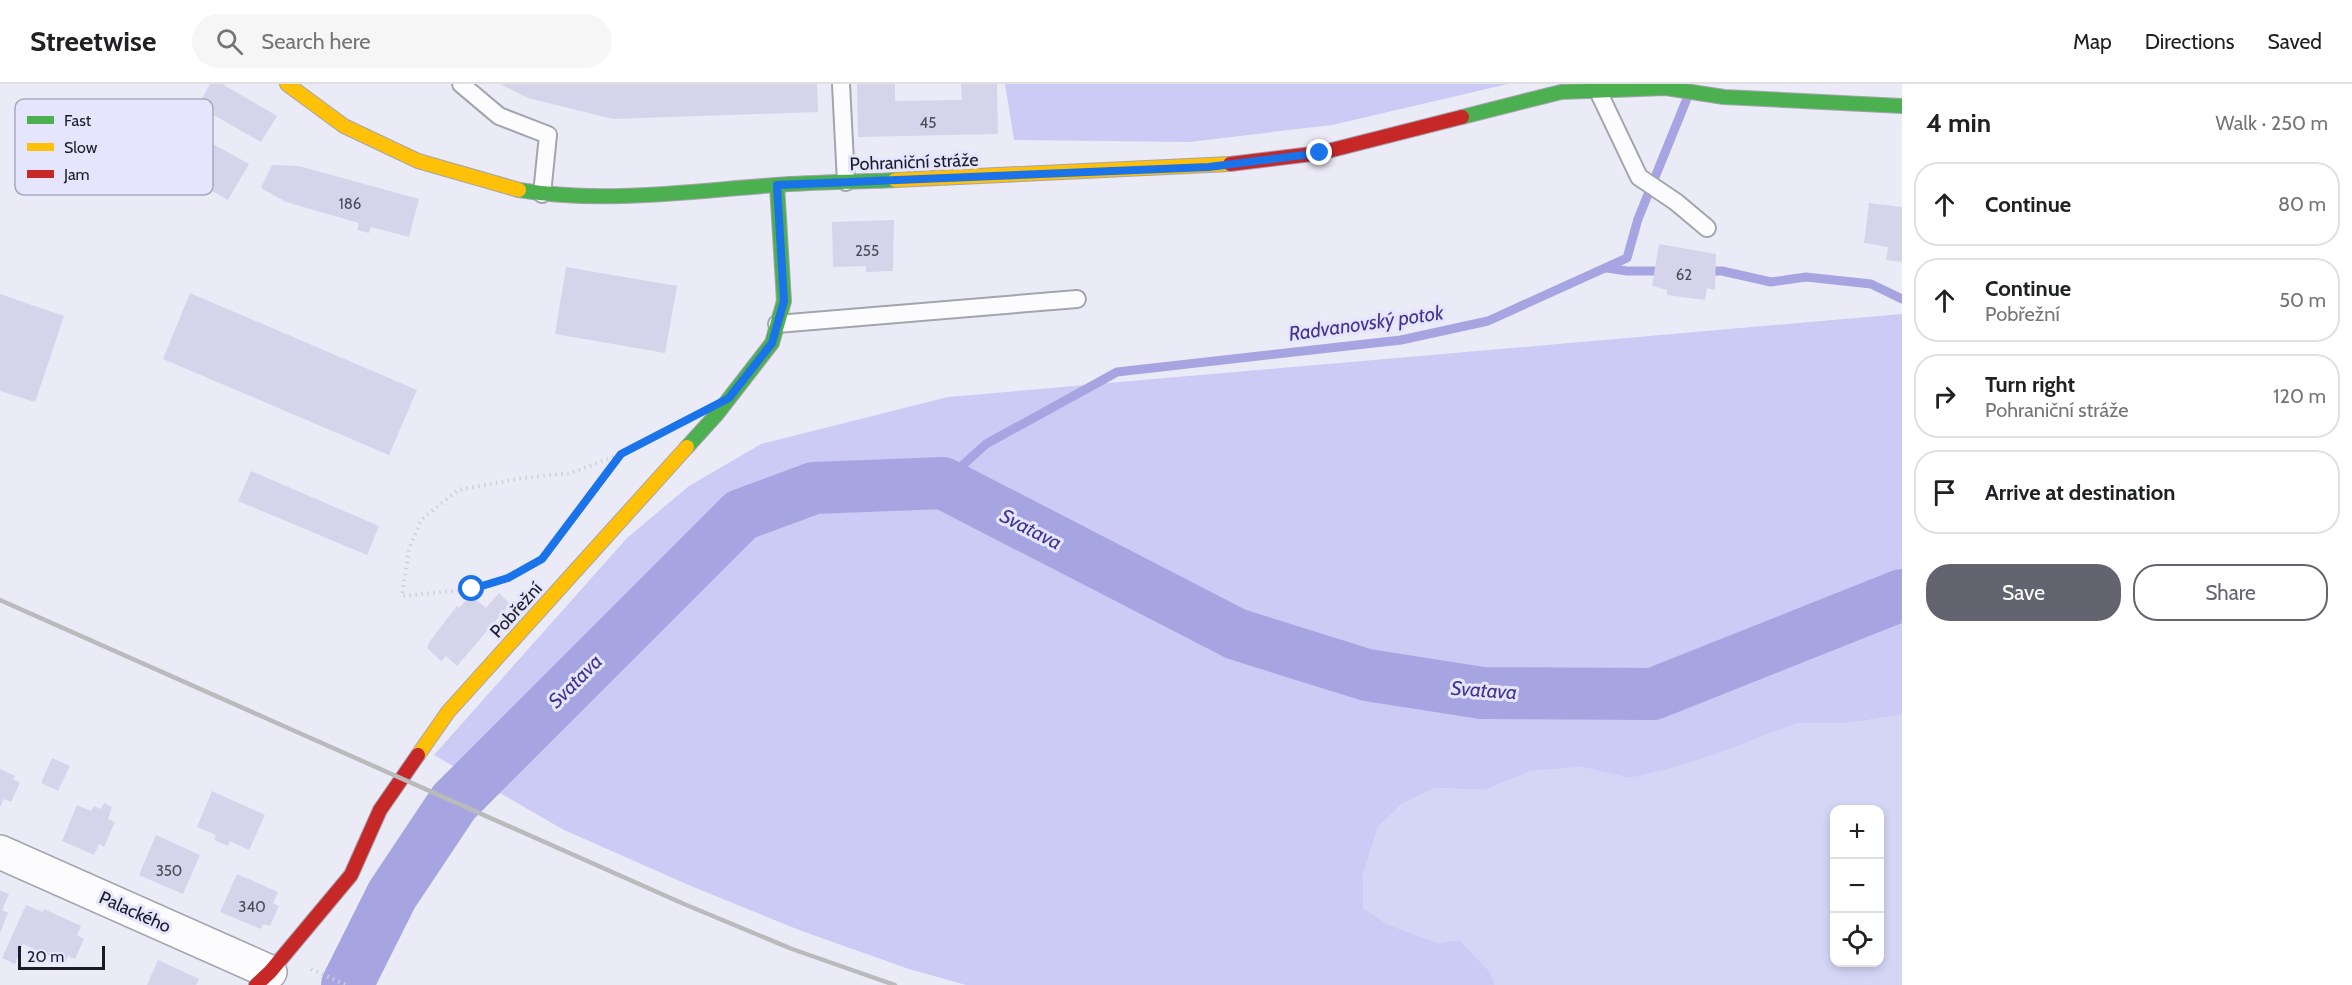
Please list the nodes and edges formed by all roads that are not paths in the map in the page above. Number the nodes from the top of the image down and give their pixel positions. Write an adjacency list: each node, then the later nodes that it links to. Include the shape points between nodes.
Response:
1 (287, 84): 8 (street, Pohraniční stráže, via 344,126 418,161 511,189)
2 (461, 84): 8 (lane, via 499,116 548,135)
3 (841, 84): 6 (lane)
4 (1598, 91): 5 (street, Pohraniční stráže, via 1666,88 1724,97); 6 (street, Pohraniční stráže, via 1561,92 1320,153 1209,167); 9 (lane, via 1639,177)
5 (1902, 106)
6 (846, 182): 7 (street, Pohraniční stráže)
7 (777, 185): 8 (street, Pohraniční stráže, via 659,196); 11 (street, Pobřežní, via 784,301)
8 (542, 194)
9 (1707, 228)
10 (1077, 299): 11 (lane)
11 (777, 324): 13 (street, Pobřežní, via 772,343 717,414 448,712 380,810 351,875)
12 (0, 852): 13 (street, Palackého)
13 (263, 979)

